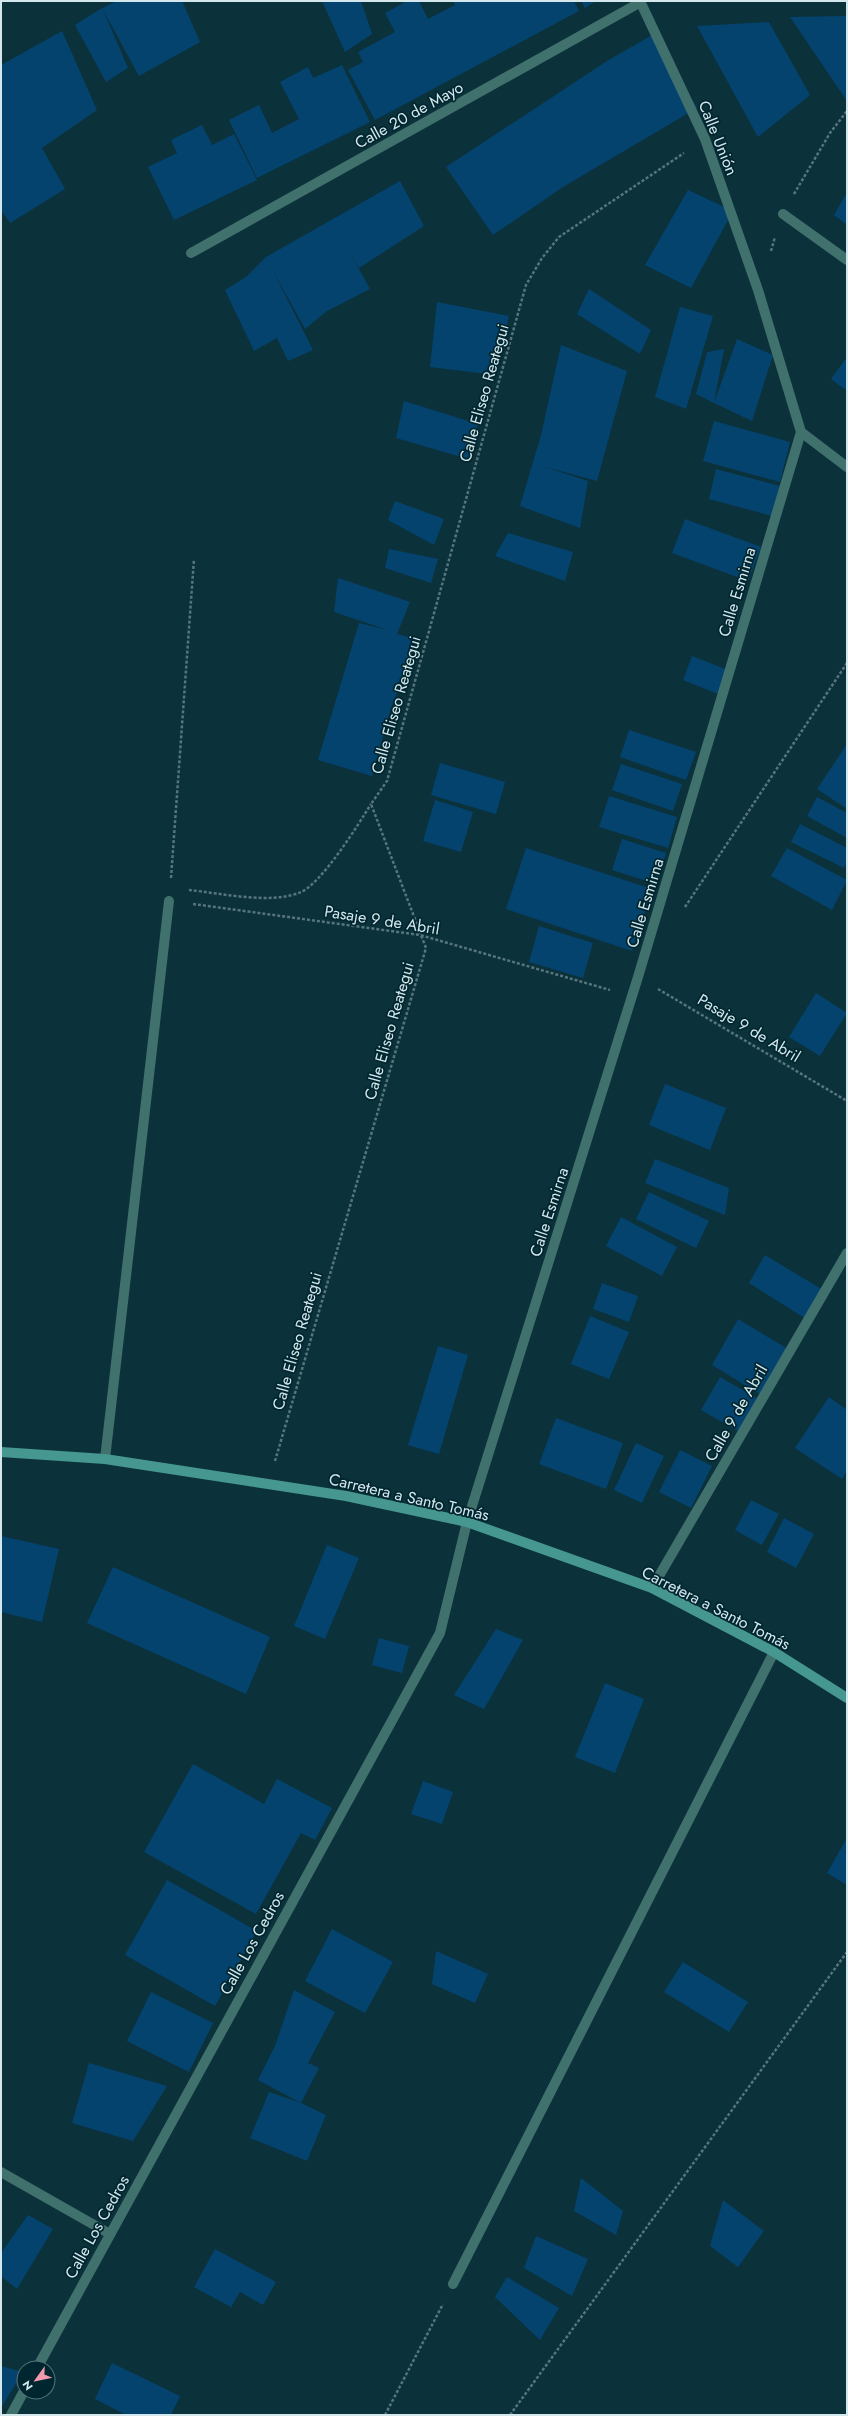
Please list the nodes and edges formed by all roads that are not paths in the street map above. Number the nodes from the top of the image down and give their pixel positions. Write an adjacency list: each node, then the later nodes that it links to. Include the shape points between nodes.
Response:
1 (640, 2): 3 (street, Calle 20 de Mayo); 5 (street, Calle Unión, via 705,139 758,290)
2 (783, 214): 4 (street)
3 (191, 253)
4 (847, 260)
5 (801, 432): 6 (street); 11 (street, Calle Esmirna, via 632,997)
6 (847, 467)
7 (170, 901): 10 (street)
8 (847, 1253): 12 (street, Calle 9 de Abril)
9 (1, 1452): 10 (street, Carretera a Santo Tomás)
10 (105, 1459): 11 (street, Carretera a Santo Tomás, via 346,1496)
11 (467, 1522): 12 (street, Carretera a Santo Tomás); 16 (street, Calle Los Cedros, via 440,1633)
12 (652, 1588): 13 (street, Carretera a Santo Tomás)
13 (774, 1652): 14 (street, Carretera a Santo Tomás); 17 (street)
14 (847, 1698)
15 (1, 2172): 16 (street)
16 (110, 2234): 18 (street, Calle Los Cedros)
17 (453, 2284)
18 (41, 2360)
19 (19, 2400): 20 (street)
20 (11, 2415)

